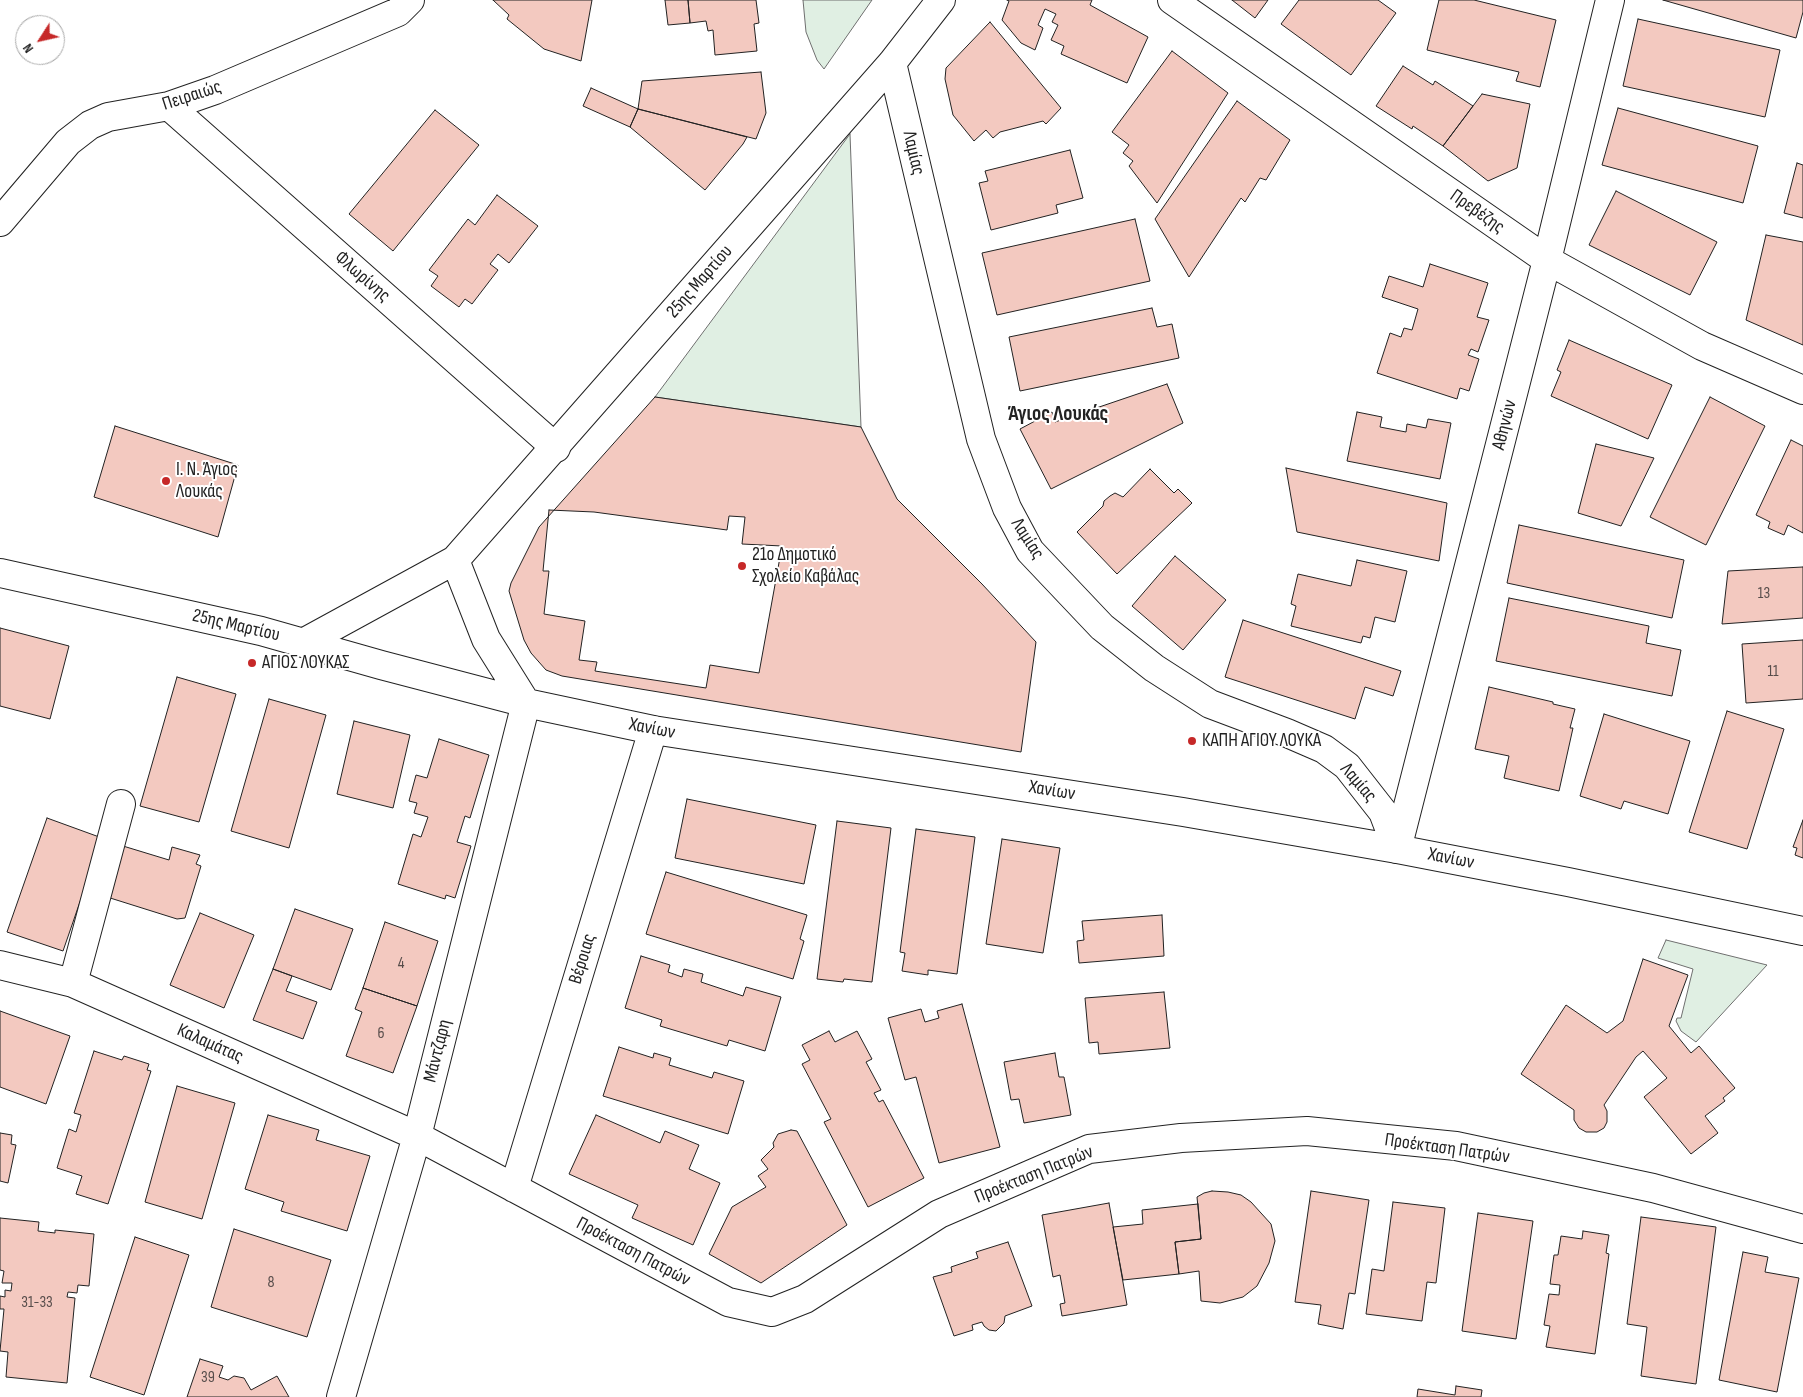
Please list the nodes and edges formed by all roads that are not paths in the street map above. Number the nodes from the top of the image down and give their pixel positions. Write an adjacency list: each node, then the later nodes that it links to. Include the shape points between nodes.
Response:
1 (410, 0): 6 (street, Πειραιώς, via 398,12 215,90)
2 (941, 0): 5 (street, 25ης Μαρτίου)
3 (1172, 0): 8 (street, Πρεβέζης)
4 (1610, 0): 8 (street, Αθηνών)
5 (892, 63): 10 (street, 25ης Μαρτίου); 17 (street, Λαμίας, via 981,439 1007,508 1030,550 1102,627 1154,668 1210,704 1324,749 1347,766 1383,812)
6 (169, 106): 7 (street, Πειραιώς, via 108,117 90,125 68,142); 10 (street, Φλωρίνης)
7 (0, 222)
8 (1547, 260): 9 (street, Πρεβέζης, via 1702,346); 17 (street, Αθηνών)
9 (1803, 390)
10 (556, 448): 11 (street, 25ης Μαρτίου)
11 (455, 560): 13 (street, 25ης Μαρτίου); 14 (street, via 486,639)
12 (0, 573): 13 (street, 25ης Μαρτίου)
13 (303, 643): 14 (street, Χανίων)
14 (526, 703): 15 (street, Χανίων); 21 (street, Μάντζαρη)
15 (653, 730): 17 (street, Χανίων, via 1183,812); 22 (street, Βέροιας)
16 (121, 804): 20 (street)
17 (1397, 849): 18 (street, Χανίων)
18 (1803, 931)
19 (0, 965): 20 (street, Καλαμάτας)
20 (73, 983): 21 (street, Καλαμάτας)
21 (416, 1136): 22 (street, Προέκταση Πατρών); 24 (street, Μάντζαρη)
22 (514, 1188): 23 (street, Προέκταση Πατρών, via 728,1302 772,1312 805,1298 939,1214 1088,1149 1181,1138 1307,1131 1456,1146 1654,1188)
23 (1803, 1229)
24 (341, 1397)

